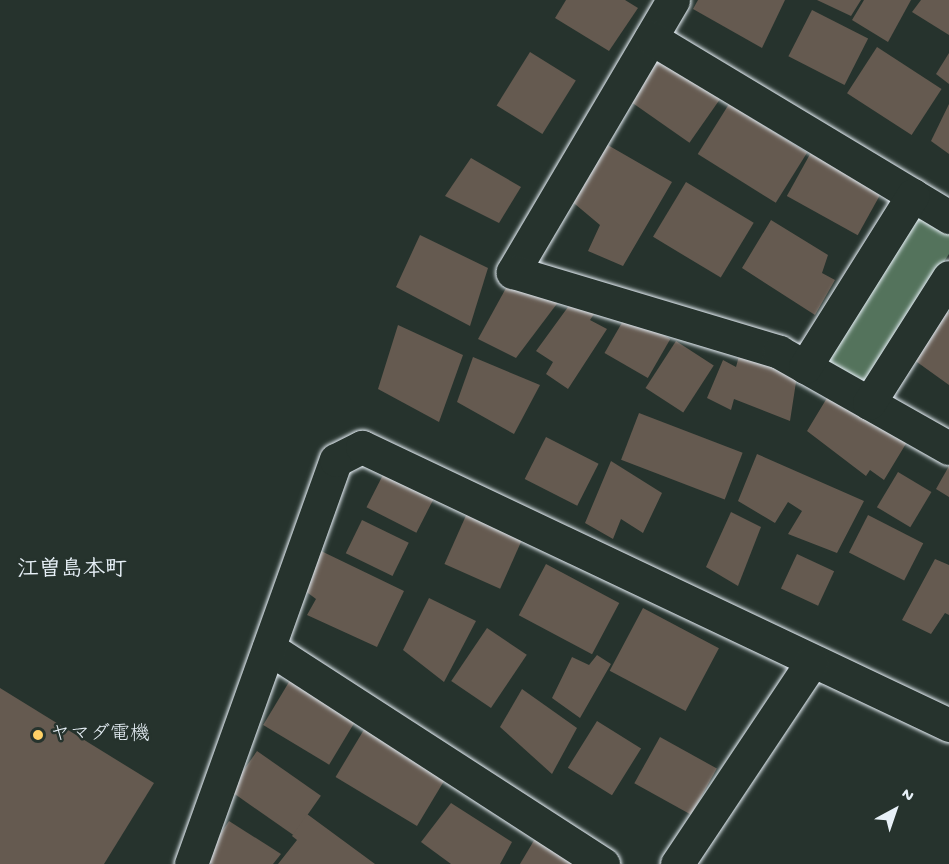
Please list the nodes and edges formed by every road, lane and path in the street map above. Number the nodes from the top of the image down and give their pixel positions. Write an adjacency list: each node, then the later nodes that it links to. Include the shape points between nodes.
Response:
1 (673, 0): 2 (street)
2 (651, 38): 3 (street); 6 (street, via 513,272 778,352)
3 (913, 195): 4 (street); 6 (street)
4 (949, 217)
5 (949, 277): 7 (street)
6 (805, 367): 7 (street)
7 (869, 403): 8 (street)
8 (949, 448)
9 (268, 648): 10 (street, via 336,460 362,447); 12 (street); 13 (street)
10 (811, 663): 11 (street); 14 (street)
11 (949, 725)
12 (191, 864)
13 (603, 864)
14 (677, 864)

